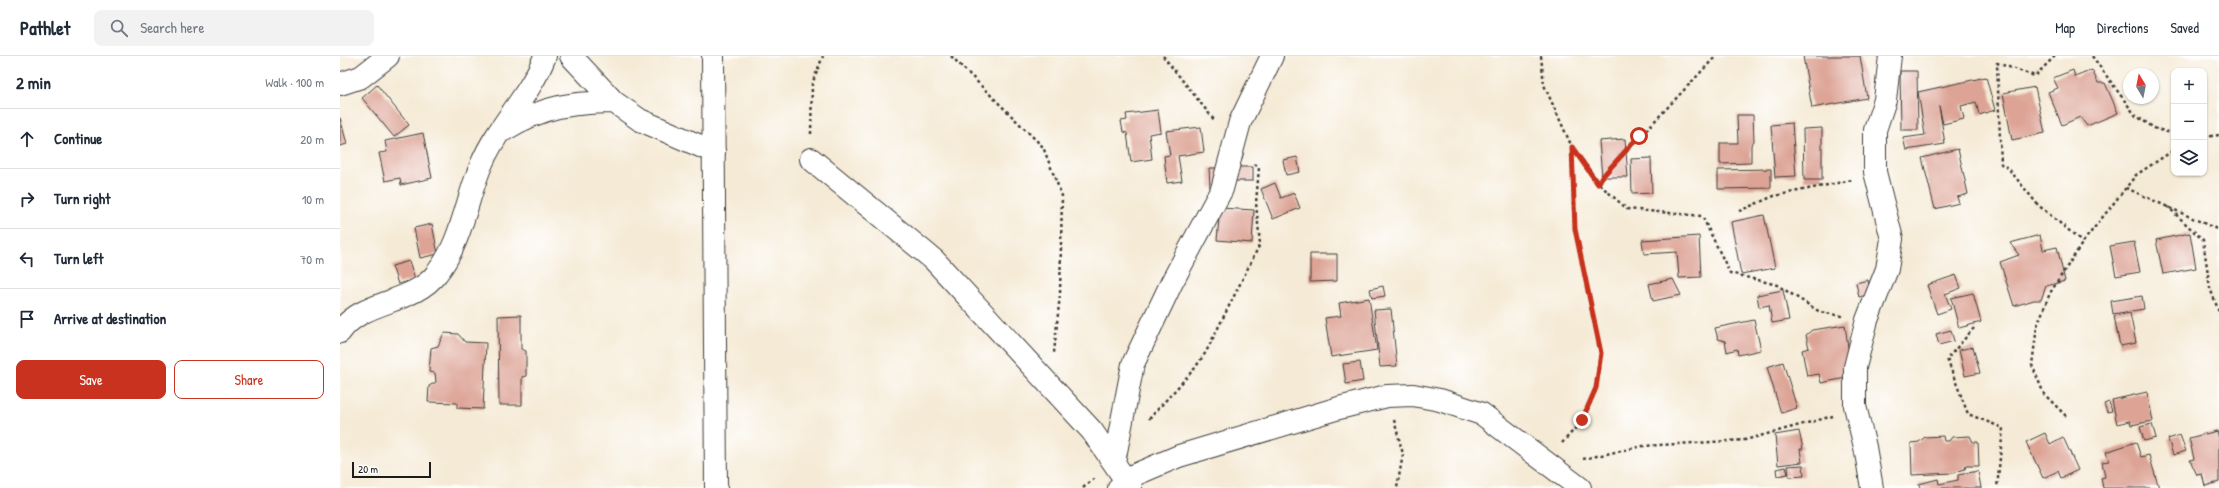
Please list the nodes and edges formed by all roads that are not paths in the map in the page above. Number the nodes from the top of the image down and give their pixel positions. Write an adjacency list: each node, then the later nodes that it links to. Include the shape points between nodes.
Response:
1 (388, 56): 7 (main road, via 362,77)
2 (545, 56): 9 (main road, via 525,96)
3 (571, 56): 8 (main road)
4 (713, 56): 10 (main road)
5 (1272, 56): 13 (main road, via 1240,122 1222,189 1172,282 1133,364 1119,441)
6 (1890, 56): 16 (main road, via 1885,100 1875,130 1875,172 1892,239 1887,270 1867,320 1855,367 1855,406)
7 (340, 84)
8 (614, 102): 9 (main road, via 574,103 545,109 525,117); 10 (main road, via 640,120)
9 (498, 134): 12 (main road, via 482,163 456,241 437,274 420,289 352,318)
10 (714, 152): 14 (main road)
11 (811, 159): 13 (main road, via 934,260 1092,431)
12 (340, 332)
13 (1122, 479): 15 (main road, via 1179,456 1339,408 1387,396 1413,395 1440,400 1482,414)
14 (716, 488)
15 (1580, 488)
16 (1872, 488)

